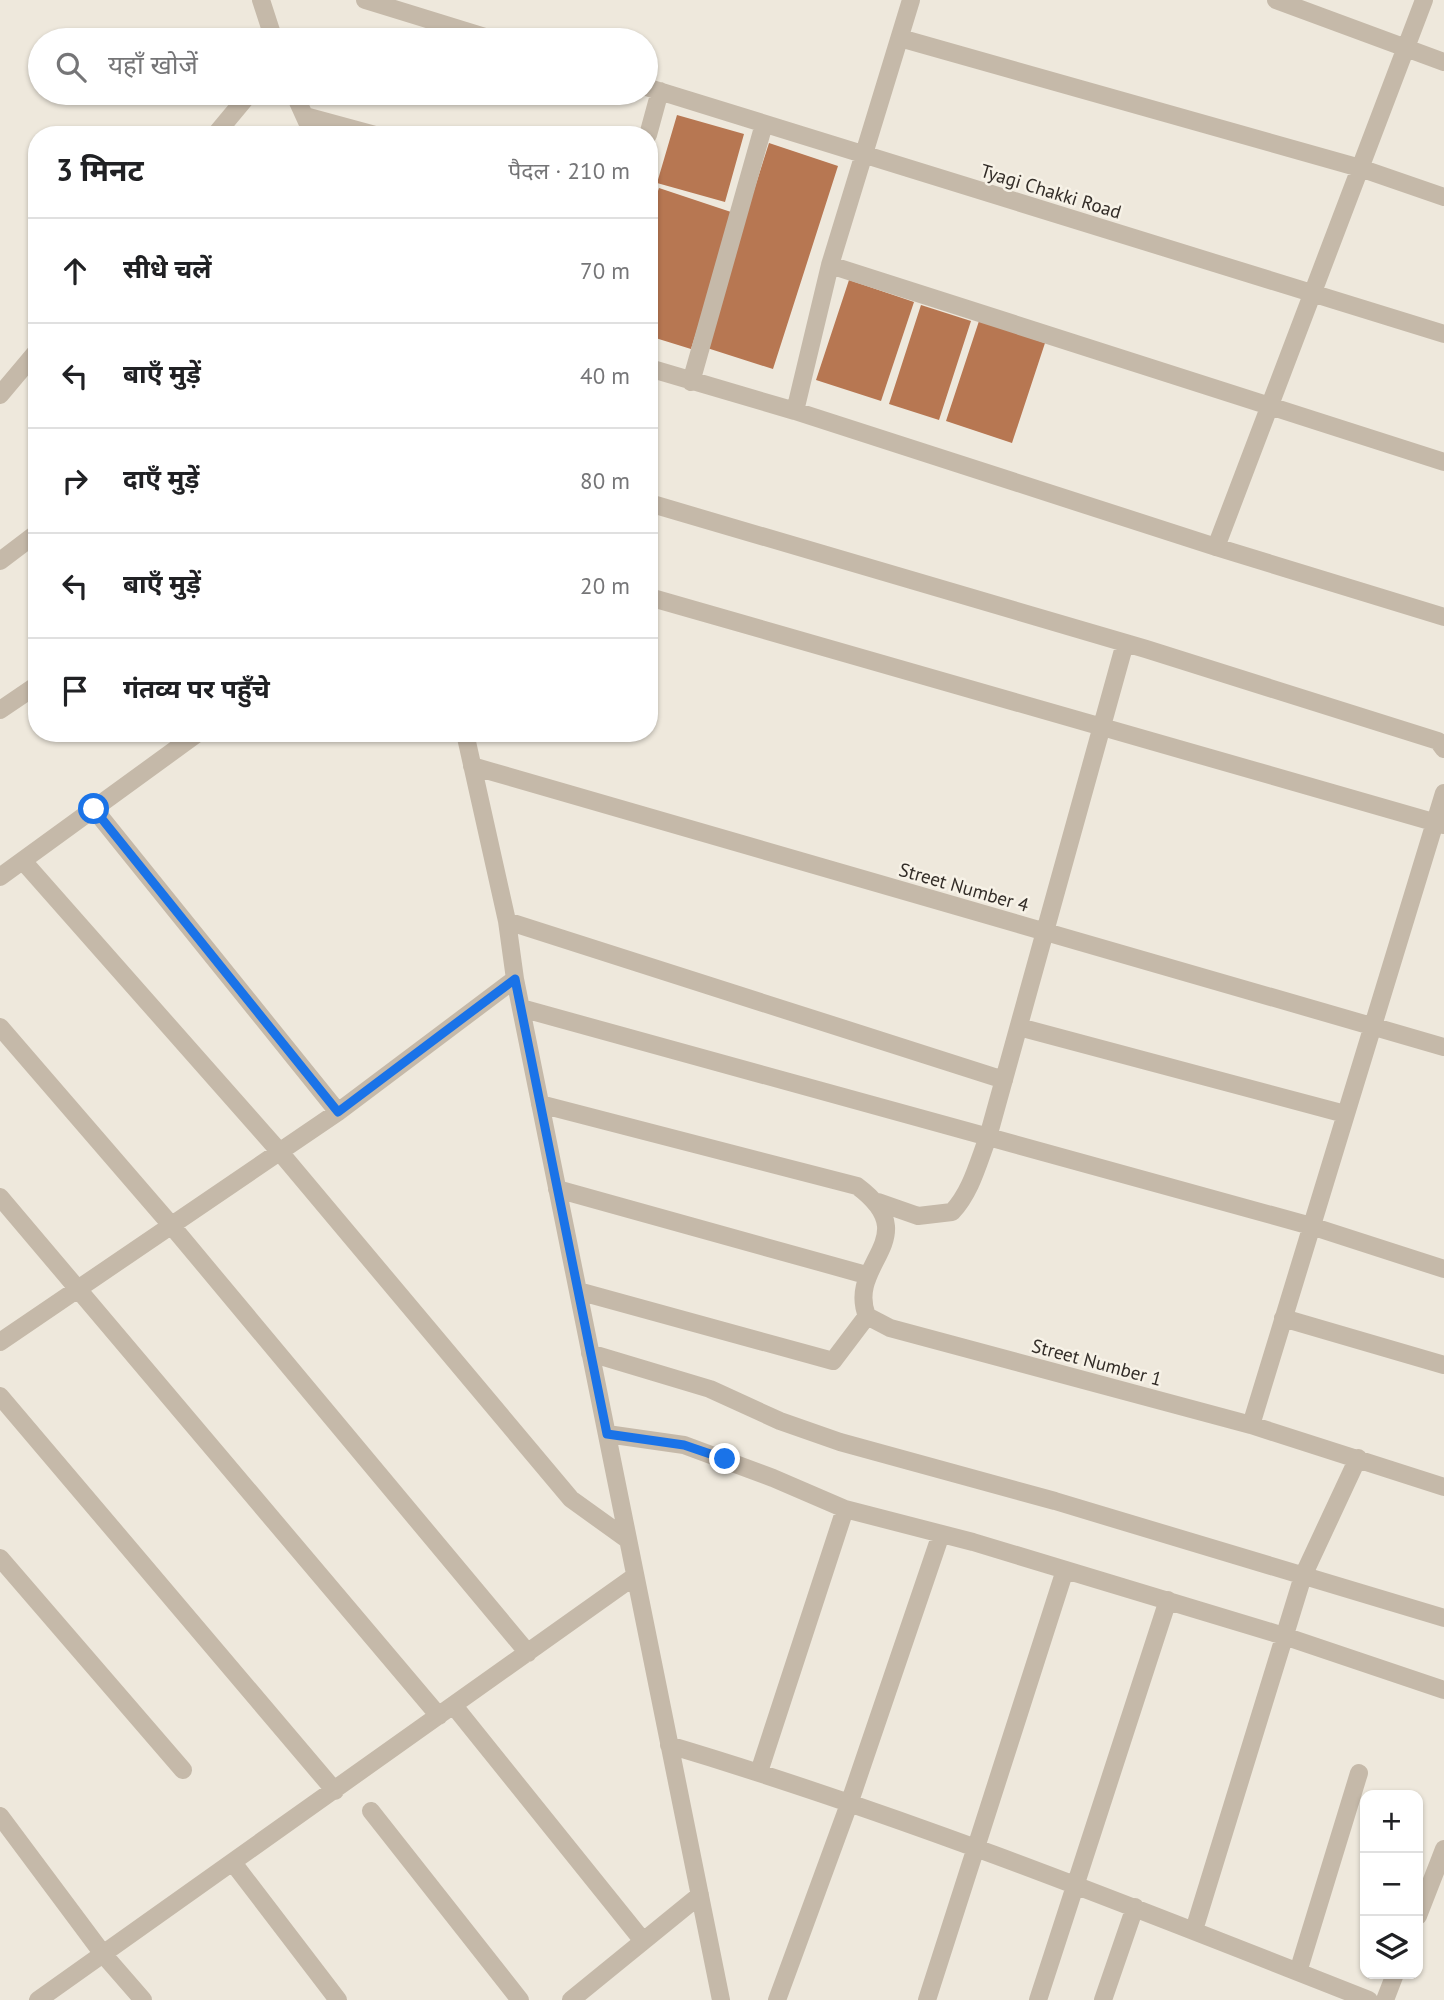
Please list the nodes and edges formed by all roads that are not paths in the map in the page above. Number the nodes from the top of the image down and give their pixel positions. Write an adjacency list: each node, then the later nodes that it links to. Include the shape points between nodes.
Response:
1 (261, 0): 6 (street)
2 (365, 0): 7 (street)
3 (911, 0): 8 (street)
4 (1276, 0): 9 (street)
5 (1424, 0): 9 (street)
6 (270, 28)
7 (456, 28)
8 (900, 38): 21 (street); 22 (street)
9 (1405, 48): 10 (street); 22 (street)
10 (1444, 62)
11 (658, 91): 16 (street, Tyagi Chakki Road)
12 (240, 105): 17 (street)
13 (300, 105): 15 (street)
14 (651, 105): 20 (street)
15 (305, 116): 18 (street); 19 (street)
16 (764, 124): 21 (street, Tyagi Chakki Road); 29 (street)
17 (222, 126)
18 (309, 126)
19 (342, 126)
20 (649, 126)
21 (864, 155): 24 (street); 25 (street, Tyagi Chakki Road)
22 (1360, 168): 23 (street); 25 (street)
23 (1444, 197)
24 (830, 265): 31 (street); 32 (street)
25 (1312, 293): 26 (street, Tyagi Chakki Road); 31 (street)
26 (1444, 334)
27 (28, 362): 30 (street)
28 (658, 371): 29 (street)
29 (691, 382): 32 (street)
30 (0, 395)
31 (1270, 404): 33 (street); 36 (street)
32 (795, 411): 36 (street)
33 (1444, 462)
34 (658, 506): 40 (street)
35 (28, 540): 37 (street)
36 (1216, 547): 39 (street)
37 (0, 561)
38 (658, 600): 43 (street)
39 (1444, 617)
40 (1125, 643): 43 (street); 46 (street, via 1438,741)
41 (28, 691): 42 (street)
42 (0, 710)
43 (1101, 727): 50 (street); 54 (street)
44 (186, 742): 49 (street)
45 (467, 742): 47 (street)
46 (1444, 749)
47 (472, 766): 53 (street); 54 (street, Street Number 4)
48 (1444, 793): 50 (street)
49 (94, 809): 51 (street); 63 (street)
50 (1439, 823): 59 (street)
51 (23, 860): 52 (street); 66 (street)
52 (0, 877)
53 (507, 921): 55 (street); 61 (street)
54 (1044, 932): 58 (street); 59 (street, Street Number 4)
55 (515, 979): 56 (street); 63 (street)
56 (521, 1008): 62 (street); 65 (street)
57 (0, 1027): 70 (street)
58 (1019, 1027): 61 (street); 64 (street)
59 (1372, 1027): 60 (street, Street Number 4); 64 (street)
60 (1444, 1047)
61 (1004, 1080): 65 (street)
62 (540, 1104): 67 (street); 69 (street, via 857,1186)
63 (338, 1112): 66 (street)
64 (1345, 1114): 71 (street)
65 (988, 1137): 69 (street, via 962,1201 952,1212 918,1216); 71 (street)
66 (279, 1151): 70 (street); 88 (street, via 571,1499)
67 (557, 1189): 73 (street); 75 (street)
68 (0, 1197): 74 (street)
69 (878, 1202): 73 (street, via 886,1225 885,1242)
70 (172, 1225): 74 (street); 96 (street)
71 (1311, 1226): 72 (street); 77 (street)
72 (1444, 1269)
73 (866, 1275): 76 (street, via 861,1301)
74 (79, 1289): 78 (street); 98 (street)
75 (578, 1291): 76 (street, via 833,1361); 79 (street)
76 (867, 1316): 82 (street, Street Number 1, via 890,1328)
77 (1283, 1318): 80 (street); 82 (street)
78 (0, 1342)
79 (590, 1353): 83 (street); 92 (street, via 710,1389 779,1421 840,1442 1055,1500)
80 (1444, 1365)
81 (0, 1396): 103 (street)
82 (1251, 1425): 84 (street, Street Number 1)
83 (607, 1434): 86 (street, via 684,1445); 88 (street)
84 (1358, 1458): 85 (street, Street Number 1); 92 (street)
85 (1444, 1487)
86 (845, 1509): 87 (street); 101 (street)
87 (941, 1534): 90 (street); 104 (street)
88 (628, 1539): 91 (street)
89 (0, 1558): 100 (street)
90 (1065, 1570): 93 (street); 107 (street)
91 (635, 1576): 96 (street); 99 (street)
92 (1303, 1576): 94 (street); 95 (street)
93 (1168, 1600): 95 (street); 110 (street)
94 (1444, 1618)
95 (1284, 1636): 97 (street); 115 (street)
96 (527, 1653): 98 (street)
97 (1444, 1690)
98 (447, 1711): 103 (street); 116 (street)
99 (669, 1745): 101 (street); 112 (street)
100 (183, 1770)
101 (760, 1772): 104 (street)
102 (1359, 1773): 118 (street)
103 (335, 1791): 109 (street)
104 (849, 1804): 107 (street); 127 (street)
105 (371, 1811): 124 (street)
106 (0, 1816): 117 (street)
107 (976, 1849): 110 (street); 128 (street)
108 (1444, 1849): 111 (street)
109 (234, 1864): 117 (street); 123 (street)
110 (1075, 1884): 113 (street); 129 (street)
111 (1436, 1894): 114 (street)
112 (700, 1895): 116 (street); 126 (street)
113 (1135, 1908): 115 (street); 130 (street)
114 (1423, 1910)
115 (1195, 1930): 118 (street)
116 (643, 1941): 125 (street)
117 (103, 1954): 121 (street); 122 (street)
118 (1298, 1972): 120 (street)
119 (1393, 1979): 131 (street)
120 (1363, 1999)
121 (38, 2000)
122 (143, 2000)
123 (338, 2000)
124 (520, 2000)
125 (571, 2000)
126 (721, 2000)
127 (777, 2000)
128 (928, 2000)
129 (1038, 2000)
130 (1103, 2000)
131 (1385, 2000)

